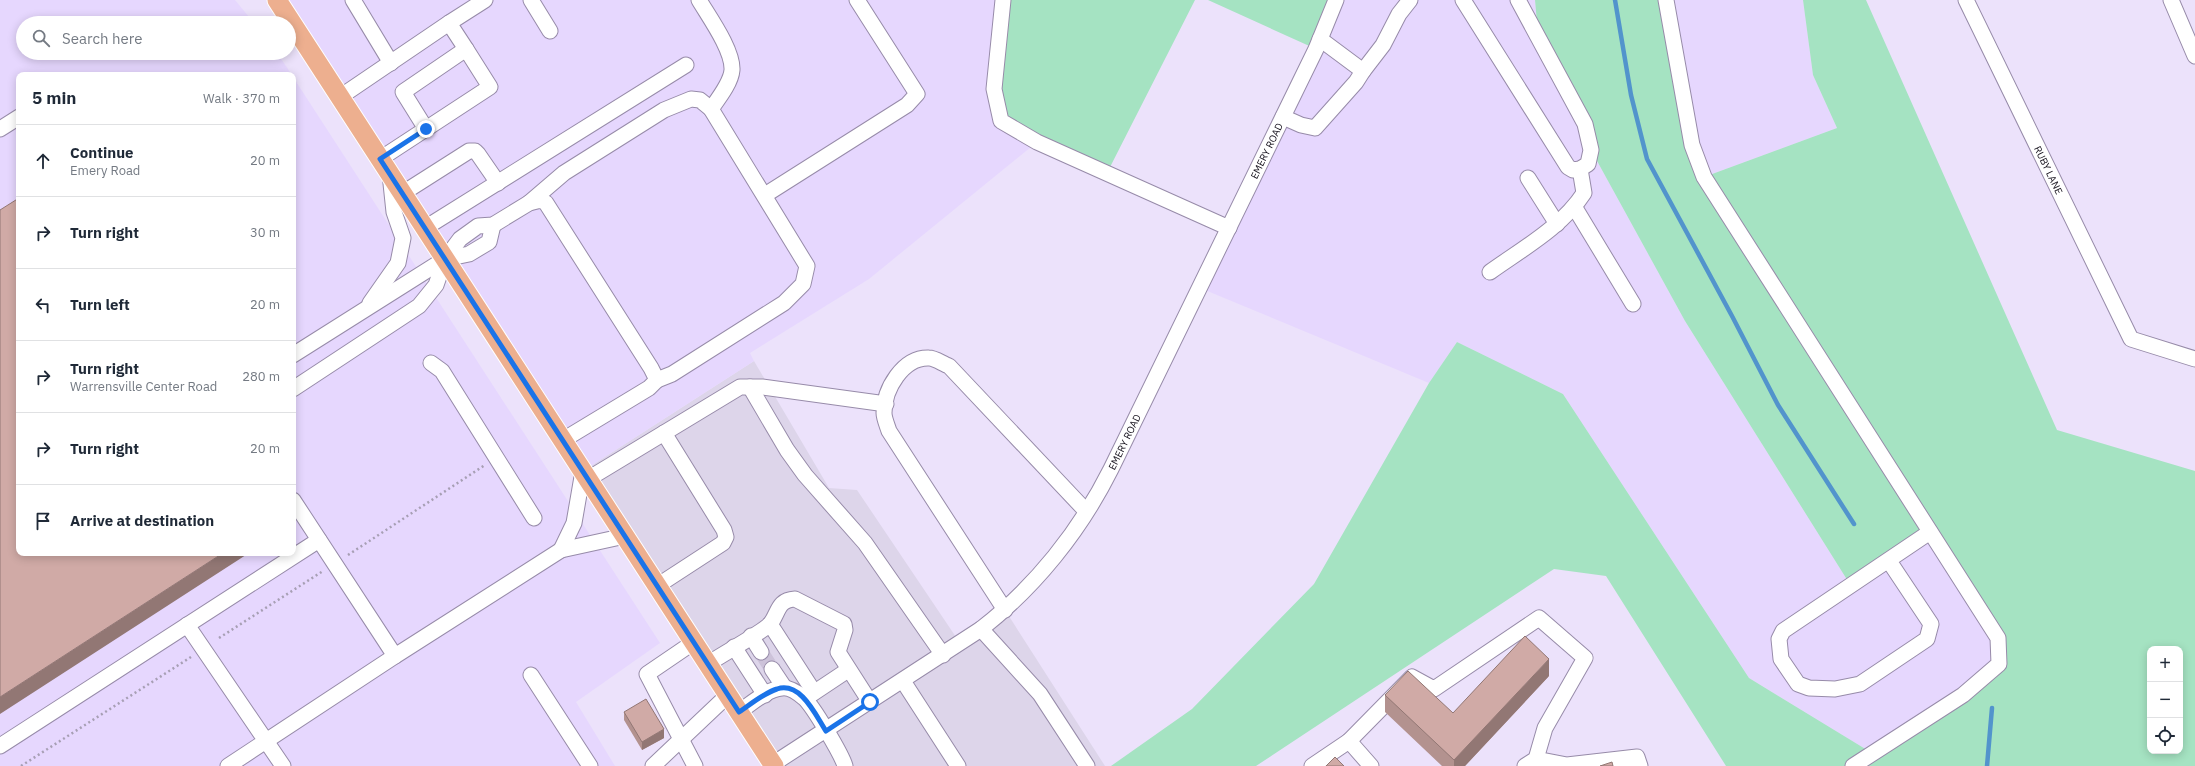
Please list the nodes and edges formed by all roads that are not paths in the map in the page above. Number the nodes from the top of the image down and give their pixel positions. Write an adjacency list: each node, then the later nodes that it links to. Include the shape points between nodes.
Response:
1 (277, 0): 16 (main road)
2 (284, 0): 17 (main road)
3 (352, 0): 24 (street)
4 (486, 0): 18 (street)
5 (531, 0): 20 (street)
6 (698, 0): 28 (street, via 726,46 732,70)
7 (857, 0): 38 (street, via 917,94 907,105)
8 (1003, 0): 43 (street, via 994,89 1001,121 1037,142)
9 (1336, 0): 21 (street, EMERY ROAD)
10 (1410, 0): 26 (street, via 1399,14 1383,46)
11 (1463, 0): 34 (street, via 1568,167 1573,170)
12 (1518, 0): 34 (street, via 1585,124 1591,150 1588,164)
13 (1666, 0): 61 (street, via 1692,144 1704,177)
14 (1966, 0): 49 (street, RUBY LANE, via 2131,339)
15 (2171, 0): 23 (street)
16 (288, 16)
17 (291, 16)
18 (450, 23): 22 (street); 24 (street)
19 (296, 28): 27 (main road)
20 (550, 31)
21 (1320, 39): 26 (street); 29 (street, EMERY ROAD)
22 (466, 49): 32 (street, via 403,92); 32 (street, via 490,87)
23 (2195, 56)
24 (391, 62): 27 (street)
25 (686, 64): 36 (street)
26 (1363, 71): 29 (street, via 1315,128 1301,125)
27 (340, 97): 33 (main road)
28 (711, 109): 38 (street); 39 (street, via 700,100 691,100 664,110 564,173)
29 (1283, 116): 43 (street, EMERY ROAD)
30 (16, 119): 31 (street)
31 (0, 129)
32 (426, 129): 33 (street)
33 (385, 166): 37 (main road); 47 (street, via 394,212 403,238 398,263)
34 (1580, 169): 40 (street, via 1584,193)
35 (1528, 178): 41 (street)
36 (498, 183): 37 (street, via 478,154 469,151); 42 (street)
37 (403, 193): 42 (main road)
38 (765, 195): 51 (street, via 807,266 803,284 784,303 672,374)
39 (530, 203): 44 (street, via 493,225 478,226 460,239); 51 (street, via 541,200 546,203)
40 (1575, 208): 41 (street); 46 (street)
41 (1557, 224): 45 (street)
42 (425, 228): 44 (main road)
43 (1229, 228): 59 (street, EMERY ROAD, via 1109,473)
44 (445, 259): 47 (street); 52 (street, via 436,285 419,306); 56 (main road)
45 (1490, 272)
46 (1634, 304)
47 (364, 310): 48 (street)
48 (296, 353)
49 (2195, 359)
50 (431, 363): 60 (street, via 442,371)
51 (657, 380): 56 (street, via 649,388)
52 (296, 387)
53 (750, 388): 54 (street); 55 (street, via 740,388); 77 (street, via 787,450 865,543)
54 (886, 404): 59 (street, via 887,396 901,368 910,362 930,358 949,366); 69 (street, via 884,413 889,431)
55 (664, 433): 57 (street); 68 (street, via 726,537 723,543)
56 (563, 440): 57 (main road)
57 (585, 475): 62 (main road); 64 (street, via 574,523)
58 (296, 504): 63 (street)
59 (1086, 512): 69 (street, EMERY ROAD, via 1051,560)
60 (534, 518)
61 (1930, 532): 67 (street); 108 (street, via 1998,638 1999,664 1964,695)
62 (625, 536): 64 (street); 68 (main road)
63 (320, 540): 65 (street); 78 (street)
64 (561, 550): 78 (street)
65 (296, 555)
66 (295, 556): 71 (street)
67 (1889, 561): 67 (street, via 1783,631 1778,648 1781,659 1798,684 1809,688 1835,689 1860,684 1927,639 1931,624)
68 (657, 586): 74 (main road)
69 (1006, 610): 72 (street, EMERY ROAD)
70 (770, 624): 73 (street); 81 (street, via 781,602 787,599 795,599 838,620 844,624 845,630 838,652); 87 (street)
71 (187, 625): 92 (street); 94 (street)
72 (981, 628): 77 (street, EMERY ROAD); 104 (street, via 1040,694)
73 (751, 636): 75 (street); 76 (street)
74 (694, 642): 79 (main road); 91 (street, via 647,674)
75 (734, 647): 79 (street); 86 (street)
76 (762, 652)
77 (943, 655): 83 (street, EMERY ROAD)
78 (396, 656): 92 (street)
79 (708, 664): 85 (main road)
80 (772, 669): 84 (street)
81 (848, 670): 87 (street); 88 (street)
82 (531, 675): 99 (street)
83 (903, 681): 88 (street, EMERY ROAD); 103 (street)
84 (784, 688): 86 (street); 87 (street)
85 (728, 695): 89 (main road); 91 (street)
86 (765, 695): 89 (street)
87 (810, 696): 90 (street)
88 (870, 702): 90 (street, EMERY ROAD)
89 (739, 712): 96 (main road)
90 (826, 731): 96 (street, EMERY ROAD); 102 (street)
91 (681, 737): 100 (street); 101 (street)
92 (266, 741): 97 (street); 98 (street)
93 (1349, 741): 95 (street, via 1412,677 1434,689 1539,618 1585,658 1545,728); 105 (street); 106 (street)
94 (0, 746)
95 (1531, 763): 107 (street, via 1567,765 1637,757)
96 (773, 765)
97 (228, 766)
98 (283, 766)
99 (590, 766)
100 (653, 766)
101 (695, 766)
102 (845, 766)
103 (958, 766)
104 (1087, 766)
105 (1312, 766)
106 (1370, 766)
107 (1640, 766)
108 (1853, 766)

